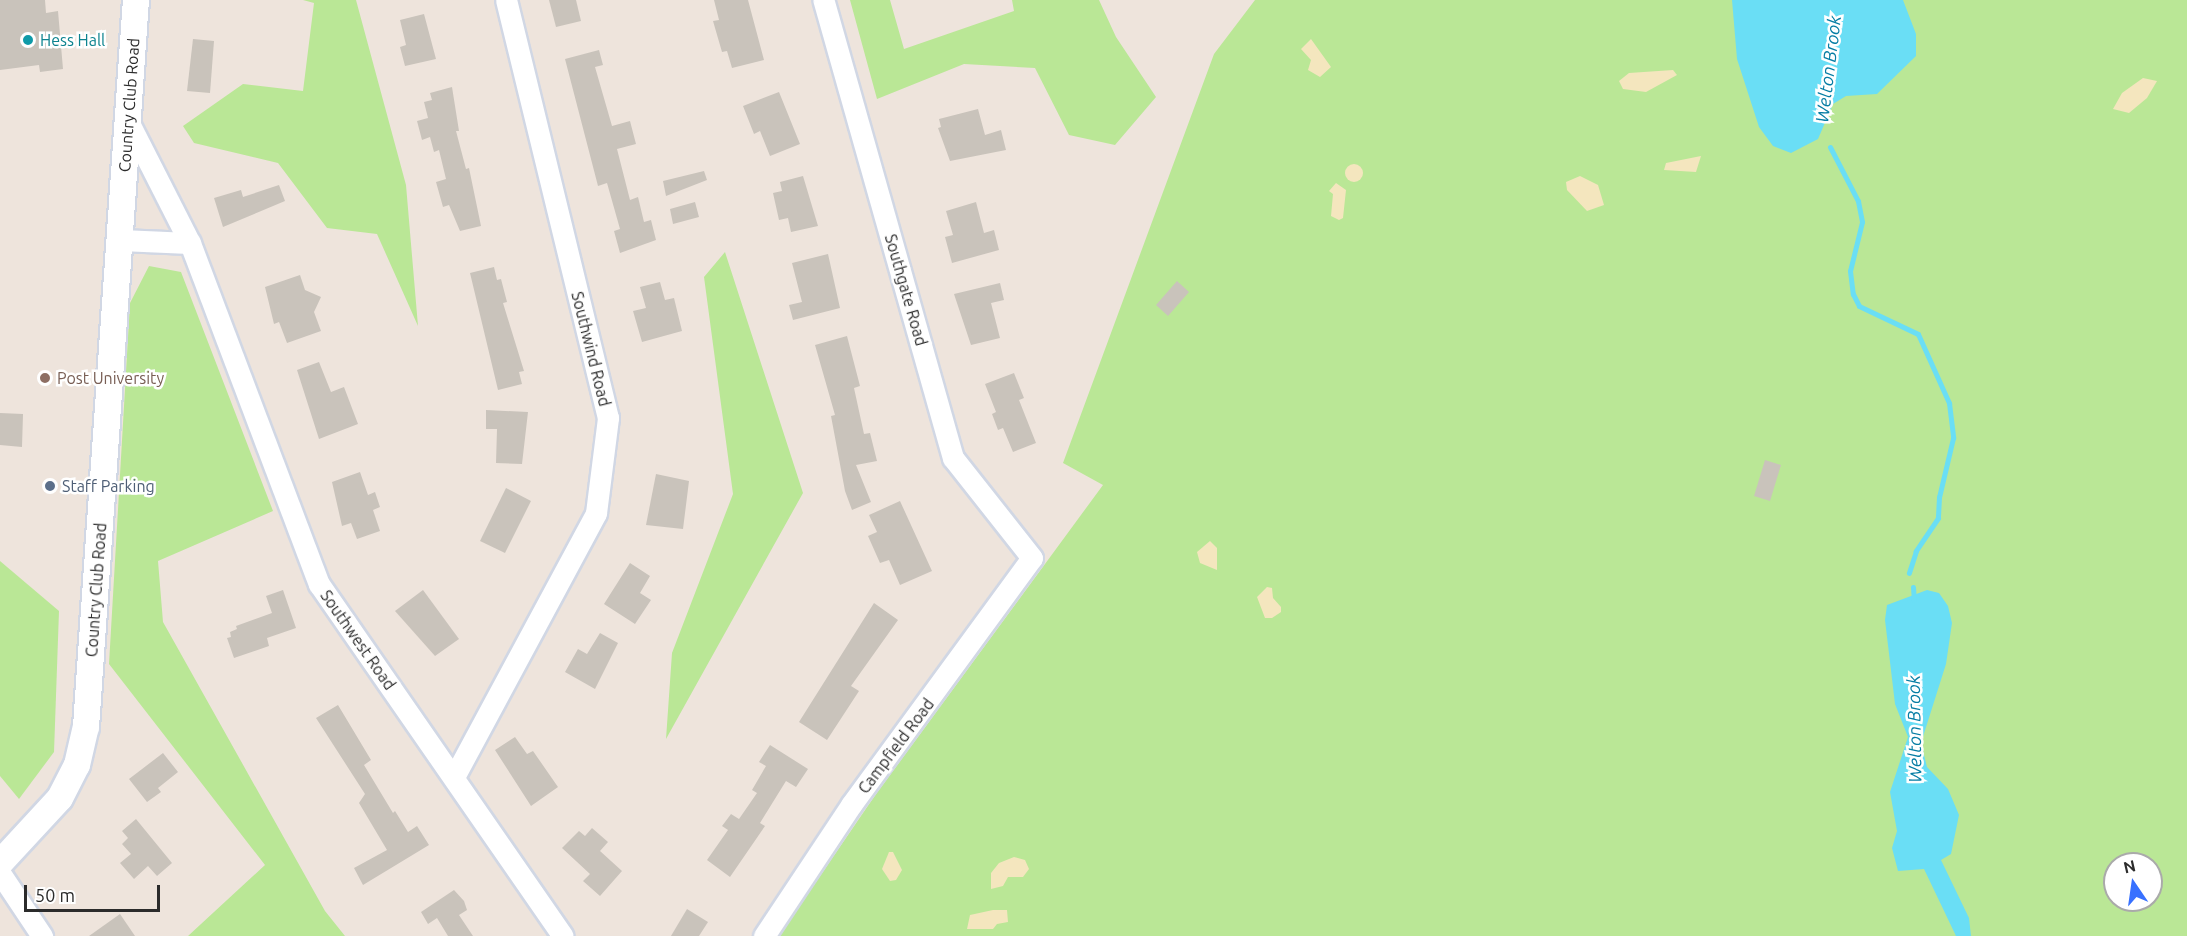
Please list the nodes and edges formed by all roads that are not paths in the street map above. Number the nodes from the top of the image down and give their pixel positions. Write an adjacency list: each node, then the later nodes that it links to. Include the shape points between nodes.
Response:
1 (136, 0): 4 (street, Country Club Road)
2 (506, 0): 8 (street, Southwind Road, via 608,418 596,513)
3 (823, 0): 7 (street, Southgate Road, via 953,458)
4 (129, 123): 5 (street, Country Club Road); 6 (street, Southwest Road)
5 (120, 240): 6 (street); 9 (street, Country Club Road, via 84,736 73,775 60,798)
6 (190, 243): 8 (street, Southwest Road, via 320,584)
7 (1032, 558): 13 (street, Campfield Road, via 851,805)
8 (454, 777): 12 (street, Southwest Road)
9 (0, 863)
10 (0, 873): 11 (street)
11 (42, 936)
12 (563, 936)
13 (764, 936)

